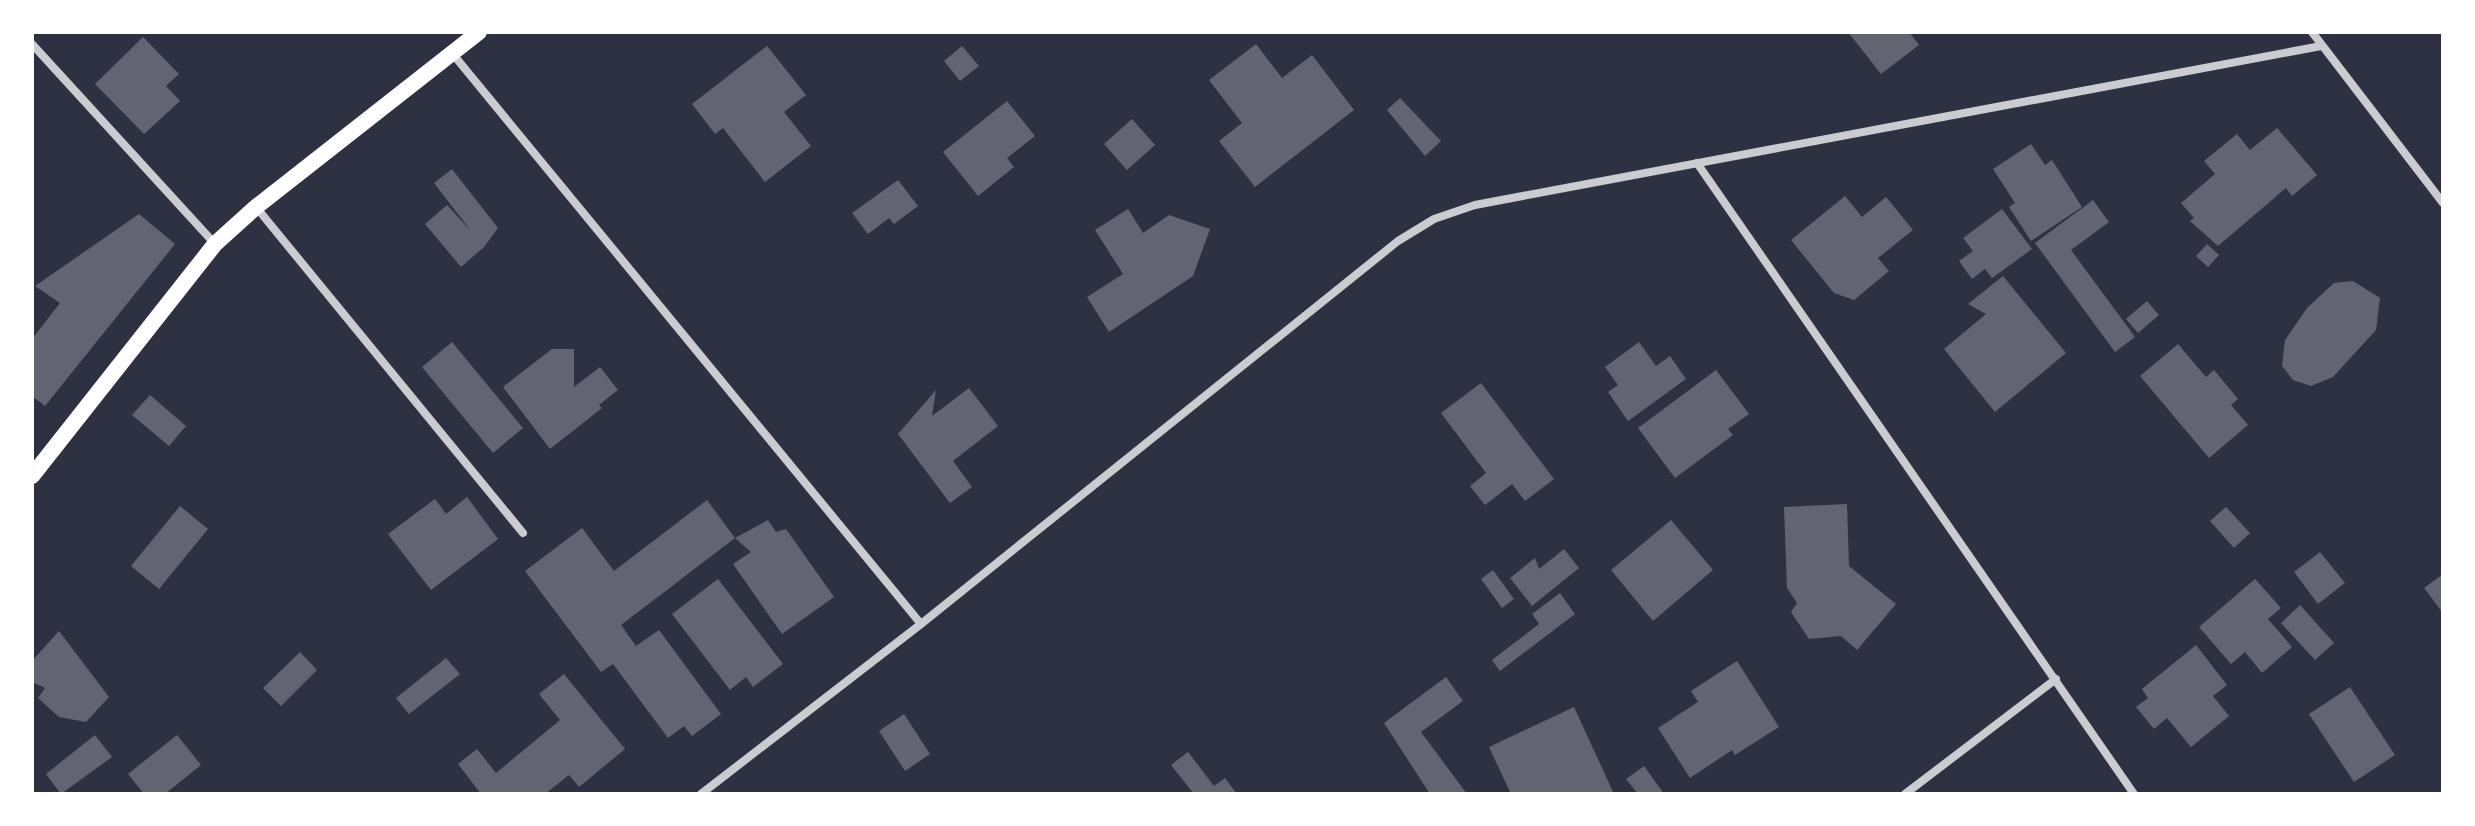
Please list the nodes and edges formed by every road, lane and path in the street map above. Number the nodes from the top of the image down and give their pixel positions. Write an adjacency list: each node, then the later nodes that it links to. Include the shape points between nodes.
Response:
1 (479, 32): 5 (main road)
2 (2312, 32): 4 (street)
3 (32, 44): 9 (street)
4 (2321, 46): 6 (street); 7 (street)
5 (452, 53): 8 (main road); 12 (street)
6 (1697, 163): 12 (street, via 1475,205 1434,219 1398,241); 13 (street)
7 (2443, 203)
8 (256, 207): 9 (main road); 11 (street)
9 (215, 244): 10 (main road)
10 (32, 476)
11 (523, 533)
12 (921, 624): 14 (street)
13 (2056, 679): 15 (street); 16 (street)
14 (701, 794)
15 (1905, 794)
16 (2134, 794)

